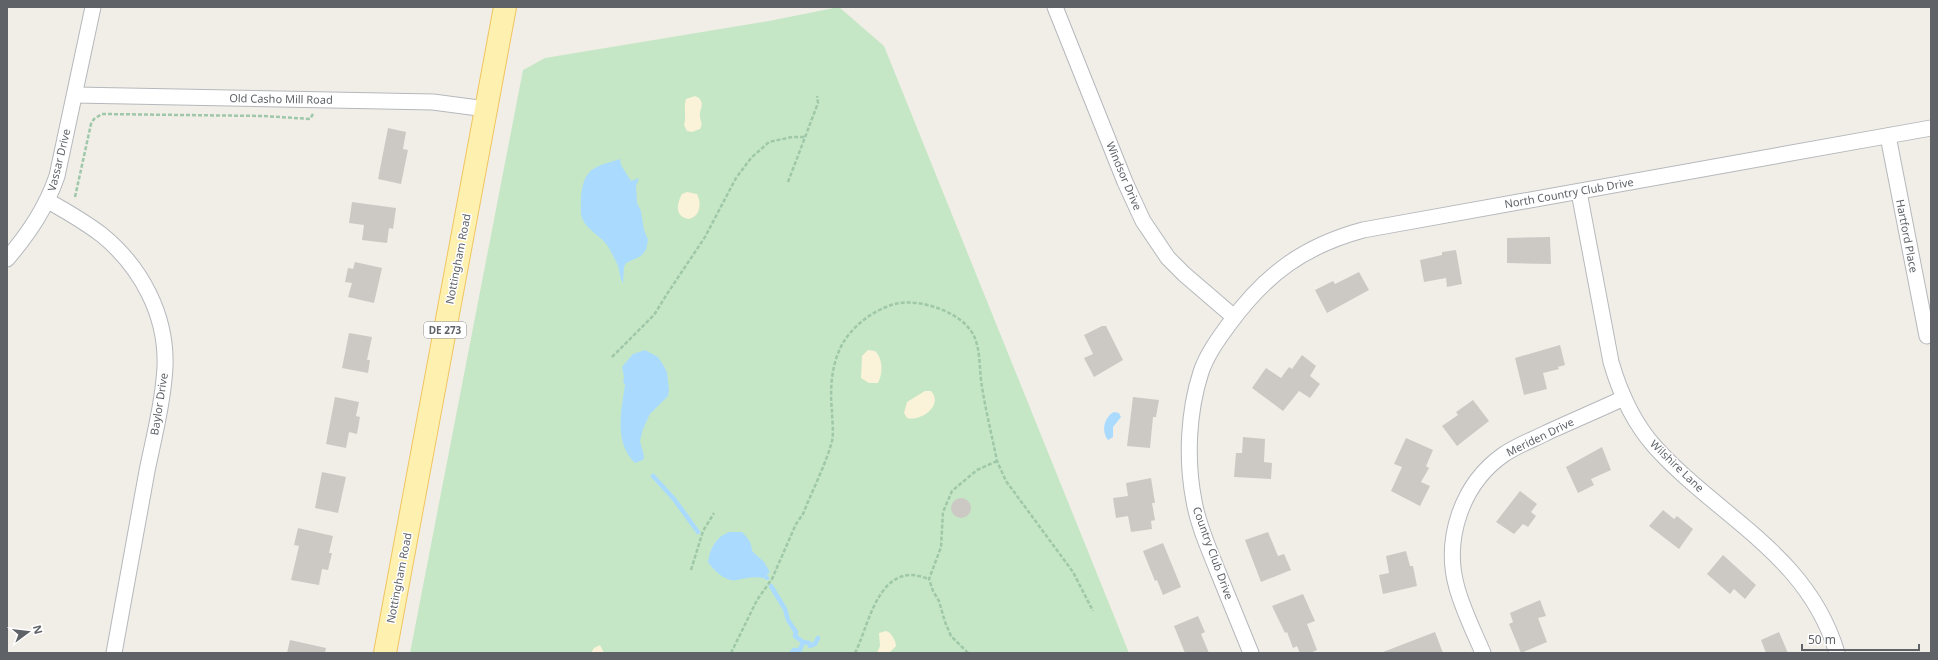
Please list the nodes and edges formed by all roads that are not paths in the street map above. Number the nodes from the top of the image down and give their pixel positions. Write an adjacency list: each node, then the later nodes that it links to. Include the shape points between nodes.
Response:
1 (93, 7): 4 (street, Vassar Drive)
2 (505, 7): 5 (main road, Nottingham Road / DE 273)
3 (1055, 7): 11 (street, Windsor Drive, via 1143,221 1168,258)
4 (74, 95): 5 (street, Old Casho Mill Road, via 433,102); 9 (street, Vassar Drive, via 57,176)
5 (486, 109): 15 (main road, Nottingham Road / DE 273)
6 (1931, 128): 7 (street, North Country Club Drive)
7 (1888, 136): 8 (street, North Country Club Drive); 12 (street, Hartford Place)
8 (1579, 192): 11 (street, North Country Club Drive, via 1340,236 1281,268); 13 (street, Wilshire Lane, via 1607,343)
9 (48, 201): 10 (street, Vassar Drive, via 26,236); 14 (street, Baylor Drive, via 101,234 129,263 153,302 164,342 165,367 158,412)
10 (7, 259)
11 (1234, 317): 16 (street, Country Club Drive, via 1208,355 1196,389 1190,431 1190,479 1200,525)
12 (1926, 336)
13 (1624, 398): 17 (street, Meriden Drive, via 1503,454 1469,492 1454,530 1453,568 1457,588); 18 (street, Wilshire Lane, via 1655,447 1773,551 1792,571 1823,616)
14 (114, 653)
15 (385, 653)
16 (1251, 653)
17 (1483, 653)
18 (1837, 653)

